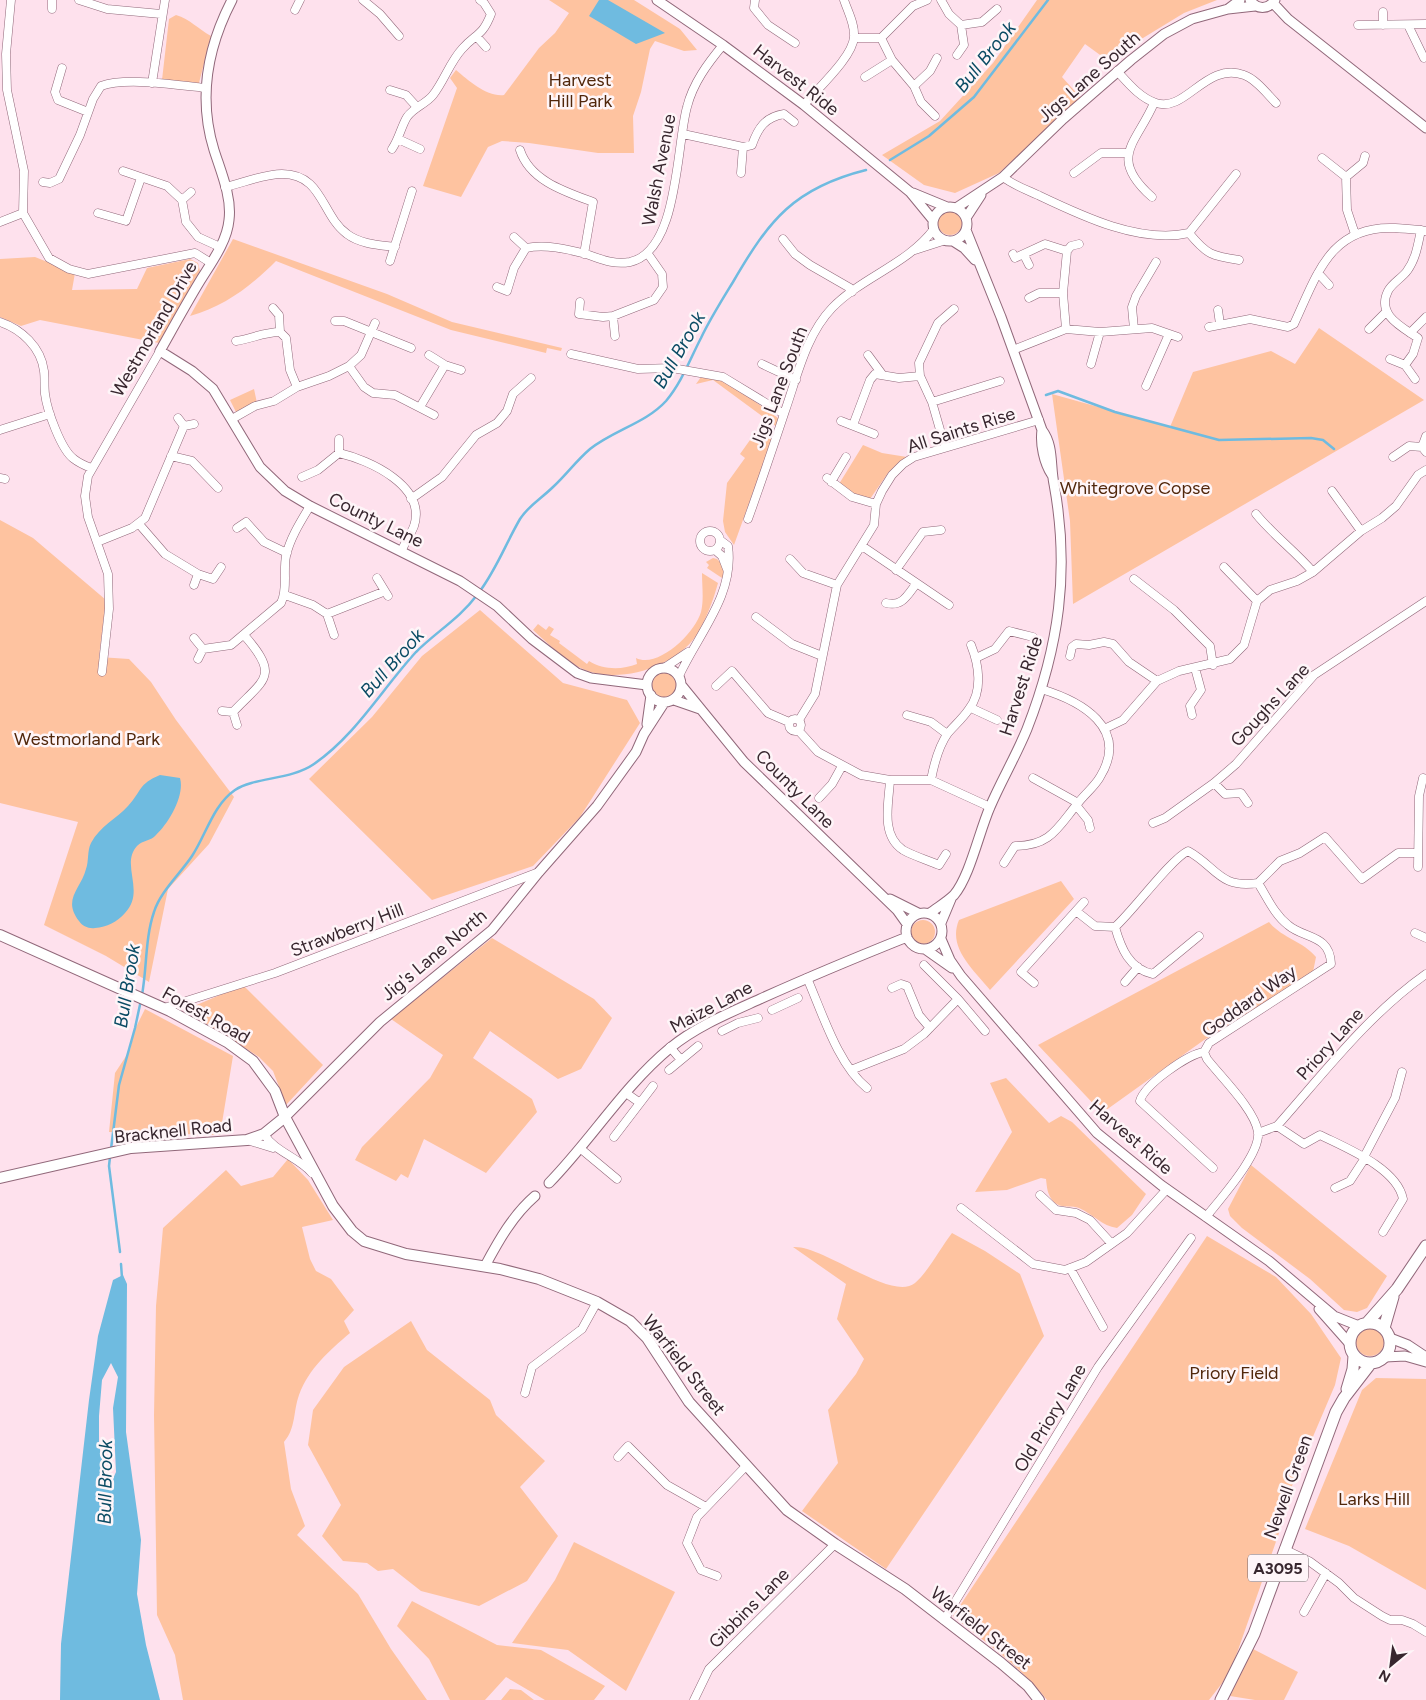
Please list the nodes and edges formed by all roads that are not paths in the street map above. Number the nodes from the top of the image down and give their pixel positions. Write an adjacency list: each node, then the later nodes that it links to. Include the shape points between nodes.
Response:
1 (11, 0): 37 (street)
2 (52, 0): 18 (street)
3 (80, 0): 23 (street, via 106,10)
4 (164, 0): 23 (street)
5 (232, 0): 47 (street, Westmorland Drive, via 212,48)
6 (300, 0): 21 (street)
7 (363, 0): 30 (street)
8 (480, 0): 31 (street, via 491,14)
9 (657, 0): 35 (street, Harvest Ride)
10 (755, 0): 34 (street, via 754,8 768,25)
11 (844, 0): 32 (street, via 853,23)
12 (927, 0): 16 (street)
13 (941, 0): 26 (street)
14 (1240, 0): 20 (street, Jigs Lane South)
15 (1274, 1): 17 (street); 24 (street)
16 (910, 3): 33 (street)
17 (1256, 5): 20 (street, Jigs Lane South); 24 (street)
18 (52, 9)
19 (997, 9): 26 (street, via 982,22)
20 (1228, 9): 43 (street, Jigs Lane South, via 1192,19 1164,34)
21 (294, 10)
22 (1383, 12): 28 (street)
23 (161, 14): 45 (street)
24 (1288, 20): 56 (street)
25 (1426, 24): 29 (street)
26 (961, 25): 38 (street, via 964,45)
27 (1358, 25): 28 (street)
28 (1383, 25): 29 (street)
29 (1408, 25): 40 (street)
30 (399, 36)
31 (477, 37): 36 (street); 52 (street, via 462,49 432,97)
32 (854, 38): 33 (street); 51 (street, via 849,51)
33 (881, 38): 41 (street)
34 (795, 43)
35 (723, 45): 51 (street, Harvest Ride); 57 (street, Walsh Avenue, via 698,80 687,107)
36 (486, 47)
37 (3, 54): 82 (street, via 25,180)
38 (957, 55)
39 (937, 58): 46 (street, via 930,71)
40 (1424, 58)
41 (892, 60): 44 (street); 46 (street)
42 (62, 68): 53 (street, via 55,92 58,100)
43 (1117, 72): 50 (street); 70 (street, Jigs Lane South)
44 (865, 77)
45 (152, 83): 47 (street); 53 (street, via 101,86)
46 (914, 86): 54 (street, via 921,102)
47 (205, 88): 74 (street, Westmorland Drive, via 208,124)
48 (390, 90): 52 (street, via 406,95)
49 (1276, 102): 50 (street, via 1244,75 1227,73 1212,76 1174,102)
50 (1154, 103): 63 (street)
51 (804, 105): 78 (street, Harvest Ride)
52 (416, 106): 58 (street, via 406,118)
53 (88, 112): 73 (street, via 59,179)
54 (935, 116)
55 (794, 122): 59 (street, via 784,114 773,116 762,125 752,145)
56 (1426, 128)
57 (683, 134): 59 (street); 101 (street, Walsh Avenue, via 662,235)
58 (398, 140): 60 (street); 61 (street)
59 (743, 147): 67 (street)
60 (392, 149)
61 (420, 149)
62 (520, 150): 100 (street, via 523,159 540,177 558,189 594,202)
63 (1128, 153): 68 (street, via 1101,153); 79 (street, via 1128,166 1138,185)
64 (1365, 156): 71 (street, via 1363,163)
65 (1322, 158): 71 (street)
66 (123, 171): 72 (street)
67 (741, 173)
68 (1074, 173)
69 (1236, 174): 89 (street)
70 (1003, 177): 76 (street, Jigs Lane South); 89 (street, via 1044,198 1136,232 1166,236)
71 (1346, 177): 90 (street, via 1347,210)
72 (141, 178): 80 (street, via 167,186); 83 (street, via 126,221)
73 (43, 182)
74 (225, 187): 95 (street, Westmorland Drive, via 230,214); 96 (street, via 281,174 304,180 318,191 346,234 360,242)
75 (412, 191): 96 (street)
76 (984, 191): 81 (street, Jigs Lane South); 84 (street, Jigs Lane South)
77 (191, 192): 80 (street)
78 (910, 192): 81 (street, Harvest Ride); 86 (street, Harvest Ride)
79 (1152, 197)
80 (182, 200): 95 (street, via 186,222 198,237)
81 (952, 207): 84 (street); 86 (street, via 938,211)
82 (23, 213): 85 (street); 107 (street, via 49,258 88,274 195,253)
83 (98, 213)
84 (966, 218): 87 (street)
85 (0, 222)
86 (933, 225): 93 (street, via 941,238); 98 (street, Jigs Lane South)
87 (966, 230): 93 (street, via 963,235); 109 (street, Harvest Ride)
88 (1424, 231): 90 (street, via 1380,228); 120 (street, via 1407,271 1388,290)
89 (1189, 233): 104 (street, via 1213,256)
90 (1355, 234): 110 (street, via 1327,256)
91 (514, 237): 97 (street)
92 (783, 239): 114 (street, via 802,260)
93 (949, 241): 98 (street, Jigs Lane South); 109 (street, Harvest Ride, via 964,248)
94 (1079, 244): 99 (street)
95 (220, 247): 107 (street, Westmorland Drive)
96 (395, 247): 105 (street)
97 (526, 248): 100 (street, via 540,245); 113 (street, via 514,268 507,291)
98 (913, 250): 114 (street, Jigs Lane South)
99 (1067, 251): 103 (street, via 1045,244); 115 (street)
100 (584, 254): 101 (street, via 610,263 630,262)
101 (648, 254): 121 (street, via 662,274 663,287 654,300)
102 (1013, 254): 103 (street, via 1015,258)
103 (1024, 255): 108 (street)
104 (1238, 260)
105 (390, 261)
106 (1156, 262): 129 (street, via 1132,308)
107 (211, 263): 141 (street, Westmorland Drive)
108 (1029, 265)
109 (979, 266): 140 (street, Harvest Ride)
110 (1318, 273): 111 (street); 126 (street, via 1294,324 1288,328 1250,319)
111 (1329, 285)
112 (1030, 286): 115 (street, via 1031,297 1039,293)
113 (497, 287)
114 (852, 292): 156 (street, Jigs Lane South, via 832,309 815,332)
115 (1063, 293): 128 (street)
116 (580, 302): 121 (street, via 579,314)
117 (273, 308): 131 (street, via 279,315)
118 (954, 309): 153 (street, via 938,323 925,348 919,363)
119 (1218, 310): 126 (street)
120 (1386, 312): 130 (street); 134 (street, via 1393,322)
121 (613, 316): 136 (street)
122 (1426, 317): 134 (street)
123 (335, 321): 132 (street)
124 (0, 322): 162 (street, via 25,335 38,354 44,368)
125 (376, 323): 132 (street)
126 (1220, 324): 127 (street)
127 (1209, 327)
128 (1066, 329): 133 (street); 140 (street)
129 (1134, 329): 133 (street); 135 (street, via 1152,328)
130 (1369, 329)
131 (280, 332): 138 (street); 159 (street, via 286,338 290,370)
132 (371, 332): 139 (street); 150 (street, via 361,355)
133 (1100, 332): 147 (street)
134 (1410, 333): 149 (street, via 1418,338)
135 (1169, 334): 137 (street); 158 (street)
136 (615, 336)
137 (1178, 337)
138 (236, 341)
139 (411, 348)
140 (1013, 350): 167 (street, Harvest Ride)
141 (160, 351): 166 (street, County Lane, via 213,389); 182 (street, Westmorland Drive)
142 (570, 354): 163 (street, via 638,369 672,368 723,377)
143 (429, 355): 148 (street)
144 (868, 355): 152 (street)
145 (1390, 358): 149 (street)
146 (762, 364): 156 (street)
147 (1091, 364)
148 (445, 365): 151 (street); 161 (street)
149 (1405, 365): 155 (street)
150 (349, 366): 159 (street); 161 (street, via 364,387 373,393 395,395)
151 (461, 370)
152 (882, 374): 153 (street, via 899,378); 170 (street, via 875,374 870,380)
153 (920, 376): 160 (street)
154 (531, 378): 187 (street, via 513,394 498,423 476,435 442,477)
155 (1415, 379)
156 (796, 380): 163 (street, Jigs Lane South)
157 (1000, 381): 160 (street)
158 (1146, 386)
159 (297, 387): 166 (street)
160 (932, 402): 176 (street)
161 (420, 407): 164 (street)
162 (50, 414): 172 (street); 182 (street, via 73,459)
163 (784, 414): 192 (street, Jigs Lane South)
164 (434, 415)
165 (178, 418): 171 (street)
166 (232, 419): 189 (street, County Lane, via 260,467 285,491)
167 (1039, 420): 176 (street, All Saints Rise); 245 (street, Harvest Ride, via 1040,438 1047,468 1052,475 1061,531 1061,586 1054,644)
168 (841, 421): 170 (street)
169 (194, 424): 171 (street)
170 (853, 425): 173 (street)
171 (184, 426): 179 (street)
172 (0, 430)
173 (874, 434)
174 (1426, 436): 177 (street)
175 (339, 440): 178 (street)
176 (945, 447): 188 (street, All Saints Rise, via 903,464 892,475)
177 (1424, 449): 181 (street, via 1409,446)
178 (339, 453): 184 (street, via 318,470); 187 (street, via 375,465 394,478)
179 (171, 456): 185 (street, via 192,461); 194 (street, via 148,511)
180 (846, 457): 188 (street, via 829,480 852,497)
181 (1393, 457)
182 (91, 468): 199 (street, Westmorland Drive, via 85,496 88,518)
183 (1426, 470): 197 (street, via 1418,475 1396,506)
184 (302, 477)
185 (218, 488)
186 (1332, 491): 197 (street)
187 (411, 499): 201 (street, via 414,525)
188 (876, 504): 200 (street, All Saints Rise, via 874,524)
189 (310, 506): 201 (street, County Lane); 203 (street)
190 (240, 514): 193 (street)
191 (1256, 514): 209 (street)
192 (748, 519)
193 (246, 522): 195 (street); 203 (street, via 264,542)
194 (139, 524): 199 (street); 210 (street, via 165,554)
195 (237, 528)
196 (941, 530): 208 (street, via 923,532)
197 (1361, 531): 209 (street)
198 (720, 540): 202 (street); 202 (street, via 711,532 702,537 704,548); 207 (street, via 728,546)
199 (97, 542): 237 (street, Westmorland Drive, via 108,574 110,601)
200 (862, 546): 208 (street); 215 (street, All Saints Rise)
201 (402, 550): 240 (street, County Lane, via 488,599 565,665 592,678)
202 (715, 550): 207 (street, via 722,556)
203 (287, 553): 216 (street)
204 (790, 559): 215 (street, via 803,573)
205 (221, 567): 210 (street, via 213,579)
206 (1224, 567): 217 (street)
207 (728, 570): 227 (street, via 712,618)
208 (896, 570): 213 (street)
209 (1312, 572): 217 (street, via 1298,581 1270,590)
210 (198, 574): 214 (street)
211 (377, 578): 221 (street, via 386,594 354,602)
212 (1134, 578): 234 (street, via 1174,610 1210,646)
213 (916, 584): 219 (street, via 903,602); 220 (street)
214 (194, 585)
215 (837, 585): 230 (street, All Saints Rise)
216 (285, 595): 221 (street); 223 (street)
217 (1257, 601): 234 (street, via 1244,644 1230,660)
218 (1426, 601): 268 (street, Goughs Lane, via 1314,675 1236,764)
219 (886, 603)
220 (949, 605)
221 (327, 614): 224 (street)
222 (756, 617): 230 (street, via 792,644)
223 (244, 635): 229 (street, via 231,644); 252 (street, via 266,668 260,687)
224 (334, 635)
225 (1033, 637): 232 (street, via 1009,631 996,649)
226 (194, 638): 229 (street)
227 (695, 646): 235 (street); 239 (street)
228 (971, 646): 232 (street)
229 (203, 649): 233 (street)
230 (822, 656): 255 (street, All Saints Rise, via 815,694)
231 (1070, 656): 241 (street, via 1076,644 1113,644 1129,662)
232 (976, 658): 249 (street, via 979,674)
233 (198, 659)
234 (1213, 665): 236 (street)
235 (664, 668): 238 (street); 239 (street)
236 (1195, 668): 241 (street); 254 (street, via 1201,690 1190,706)
237 (102, 672)
238 (652, 674): 240 (street, County Lane); 242 (street)
239 (679, 676): 243 (street)
240 (612, 680): 242 (street, County Lane)
241 (1157, 681): 259 (street, via 1122,720)
242 (647, 685): 246 (street)
243 (682, 686): 247 (street); 250 (street, County Lane)
244 (716, 686): 257 (street, via 732,671 768,713)
245 (1041, 689): 259 (street, via 1083,706 1096,716); 272 (street, Harvest Ride, via 1026,730)
246 (651, 696): 248 (street); 261 (street, Jig's Lane North)
247 (674, 700): 248 (street); 250 (street)
248 (664, 703): 261 (street, Jig's Lane North)
249 (971, 708): 256 (street); 262 (street)
250 (700, 709): 283 (street, County Lane, via 744,762)
251 (222, 711): 252 (street)
252 (233, 712): 258 (street)
253 (907, 715): 262 (street, via 931,722)
254 (1192, 715)
255 (799, 720): 257 (street); 260 (street, All Saints Rise)
256 (997, 720)
257 (789, 722): 260 (street, via 792,730)
258 (237, 725)
259 (1104, 729): 271 (street, via 1109,747 1106,764 1100,778)
260 (798, 730): 263 (street, via 818,752)
261 (644, 734): 281 (street, Jig's Lane North, via 636,752 597,806)
262 (948, 734): 267 (street, via 936,757)
263 (842, 766): 266 (street, via 861,775); 269 (street)
264 (1033, 778): 271 (street)
265 (1423, 778): 277 (street, via 1418,796)
266 (890, 780): 267 (street); 278 (street, via 887,826 894,842 902,850 939,865)
267 (931, 780): 272 (street)
268 (1214, 783): 270 (street, via 1224,794 1241,793); 274 (street, Goughs Lane)
269 (819, 798)
270 (1248, 803)
271 (1077, 804): 276 (street); 279 (street, via 1051,837 1035,845 1015,846)
272 (990, 806): 284 (street, Harvest Ride, via 966,873)
273 (1159, 811): 274 (street)
274 (1164, 818): 275 (street, Goughs Lane)
275 (1153, 823)
276 (1090, 828)
277 (1417, 853): 280 (street); 282 (street, via 1398,853 1362,879 1325,837 1280,861)
278 (946, 854)
279 (1004, 863)
280 (1418, 868)
281 (539, 872): 311 (street, Strawberry Hill, via 275,973); 330 (street, Jig's Lane North, via 492,930 380,1022)
282 (1258, 883): 291 (street, via 1232,883 1188,851); 321 (street, Goddard Way, via 1278,916 1289,926 1319,938 1331,957 1331,964 1209,1043)
283 (873, 887): 287 (street, County Lane); 290 (street, County Lane)
284 (954, 894): 288 (street, Harvest Ride); 289 (street, Harvest Ride)
285 (1084, 902): 286 (street)
286 (1076, 911): 291 (street, via 1095,926); 305 (street, via 1020,972)
287 (918, 913): 288 (street); 290 (street)
288 (930, 913): 289 (street)
289 (941, 923): 297 (street)
290 (907, 924): 295 (street)
291 (1116, 927): 300 (street, via 1122,949)
292 (1415, 933): 296 (street)
293 (0, 935): 311 (main road, Forest Road)
294 (1199, 936): 300 (street, via 1152,974)
295 (907, 937): 298 (street, via 913,945); 303 (street, Maize Lane)
296 (1426, 938)
297 (940, 939): 298 (street, via 932,948); 302 (street, Harvest Ride)
298 (925, 949): 302 (street, Harvest Ride)
299 (924, 965): 309 (street)
300 (1138, 968): 304 (street)
301 (1426, 974): 331 (street, Priory Lane, via 1372,1020)
302 (961, 976): 345 (street, Harvest Ride, via 1097,1134)
303 (807, 978): 307 (street, Maize Lane); 324 (street)
304 (1125, 982)
305 (1034, 983)
306 (892, 988): 316 (street, via 901,984 907,986 919,1015)
307 (777, 992): 310 (street); 313 (street, Maize Lane)
308 (798, 998): 310 (street)
309 (958, 999): 316 (street); 318 (street)
310 (782, 1004): 312 (street)
311 (164, 1008): 330 (main road, Forest Road, via 227,1042 253,1061 275,1091)
312 (772, 1010)
313 (733, 1011): 315 (street); 320 (street, Maize Lane)
314 (758, 1018): 315 (street)
315 (738, 1023): 317 (street)
316 (930, 1028): 324 (street, via 904,1049)
317 (722, 1031)
318 (984, 1031)
319 (698, 1046): 322 (street)
320 (670, 1047): 322 (street); 328 (street, Maize Lane)
321 (1204, 1052): 332 (street, Goddard Way, via 1251,1116); 339 (street, via 1184,1059 1145,1092 1140,1101)
322 (681, 1060): 323 (street)
323 (668, 1070)
324 (851, 1070): 327 (street)
325 (1402, 1072): 338 (street, via 1395,1098)
326 (653, 1086): 329 (street)
327 (867, 1088)
328 (626, 1093): 329 (street); 336 (street, Maize Lane)
329 (640, 1103): 334 (street)
330 (285, 1117): 333 (main road, Bracknell Road); 342 (main road, Warfield Street)
331 (1276, 1126): 332 (street, Priory Lane); 338 (street, via 1304,1144 1320,1135)
332 (1258, 1133): 349 (street, via 1253,1153)
333 (264, 1134): 335 (main road, Bracknell Road); 337 (street, via 268,1142)
334 (614, 1137)
335 (247, 1140): 337 (street); 340 (main road, Bracknell Road, via 179,1143 110,1153)
336 (581, 1149): 341 (street); 343 (street, Maize Lane)
337 (280, 1150): 342 (street, via 300,1162)
338 (1364, 1157): 344 (street, via 1350,1181); 350 (street, via 1396,1182 1402,1193 1401,1205)
339 (1213, 1168)
340 (0, 1178)
341 (617, 1179)
342 (318, 1180): 354 (main road, Warfield Street, via 333,1206 364,1241 406,1254)
343 (549, 1184)
344 (1335, 1188)
345 (1166, 1189): 349 (street, Harvest Ride); 352 (street, via 1127,1233)
346 (1040, 1195): 352 (street, via 1056,1210 1076,1213 1090,1220)
347 (535, 1196): 354 (street, via 508,1226)
348 (961, 1208): 355 (street, via 1033,1264 1065,1270)
349 (1206, 1217): 357 (street, Harvest Ride, via 1269,1261)
350 (1384, 1232)
351 (1191, 1238): 378 (street, Old Priory Lane, via 1098,1366)
352 (1111, 1243): 355 (street, via 1086,1262)
353 (1426, 1246): 356 (main road)
354 (485, 1266): 358 (main road, Warfield Street, via 539,1279)
355 (1070, 1268): 360 (street)
356 (1397, 1289): 359 (main road); 361 (main road)
357 (1307, 1293): 359 (street, Harvest Ride, via 1340,1320); 362 (street, Harvest Ride)
358 (597, 1302): 368 (street, via 582,1329 532,1367); 371 (main road, Warfield Street, via 630,1321 647,1338 689,1402)
359 (1363, 1324): 361 (main road, via 1377,1324); 362 (main road, via 1352,1333)
360 (1103, 1327)
361 (1387, 1333): 364 (main road, via 1390,1346); 365 (street)
362 (1350, 1344): 363 (main road)
363 (1354, 1356): 367 (main road); 369 (main road, Newell Green / A3095)
364 (1385, 1356): 366 (street, via 1405,1356); 367 (main road)
365 (1426, 1358)
366 (1426, 1362)
367 (1371, 1363): 369 (main road, Newell Green / A3095)
368 (525, 1393)
369 (1344, 1398): 374 (main road, Newell Green / A3095, via 1324,1439)
370 (618, 1457): 372 (street, via 628,1446 667,1485)
371 (746, 1466): 372 (street); 373 (main road, Warfield Street, via 787,1510)
372 (706, 1508): 376 (street, via 697,1517 688,1543 701,1570)
373 (834, 1544): 378 (main road, Warfield Street, via 905,1589); 381 (street, Gibbins Lane, via 709,1669)
374 (1284, 1549): 375 (street); 380 (main road, Newell Green / A3095, via 1254,1634)
375 (1326, 1573): 377 (street); 379 (street, via 1354,1598 1382,1616 1402,1620)
376 (717, 1576)
377 (1304, 1612)
378 (944, 1620): 382 (main road, Warfield Street, via 1001,1663)
379 (1426, 1632)
380 (1225, 1699)
381 (694, 1700)
382 (1039, 1700)

